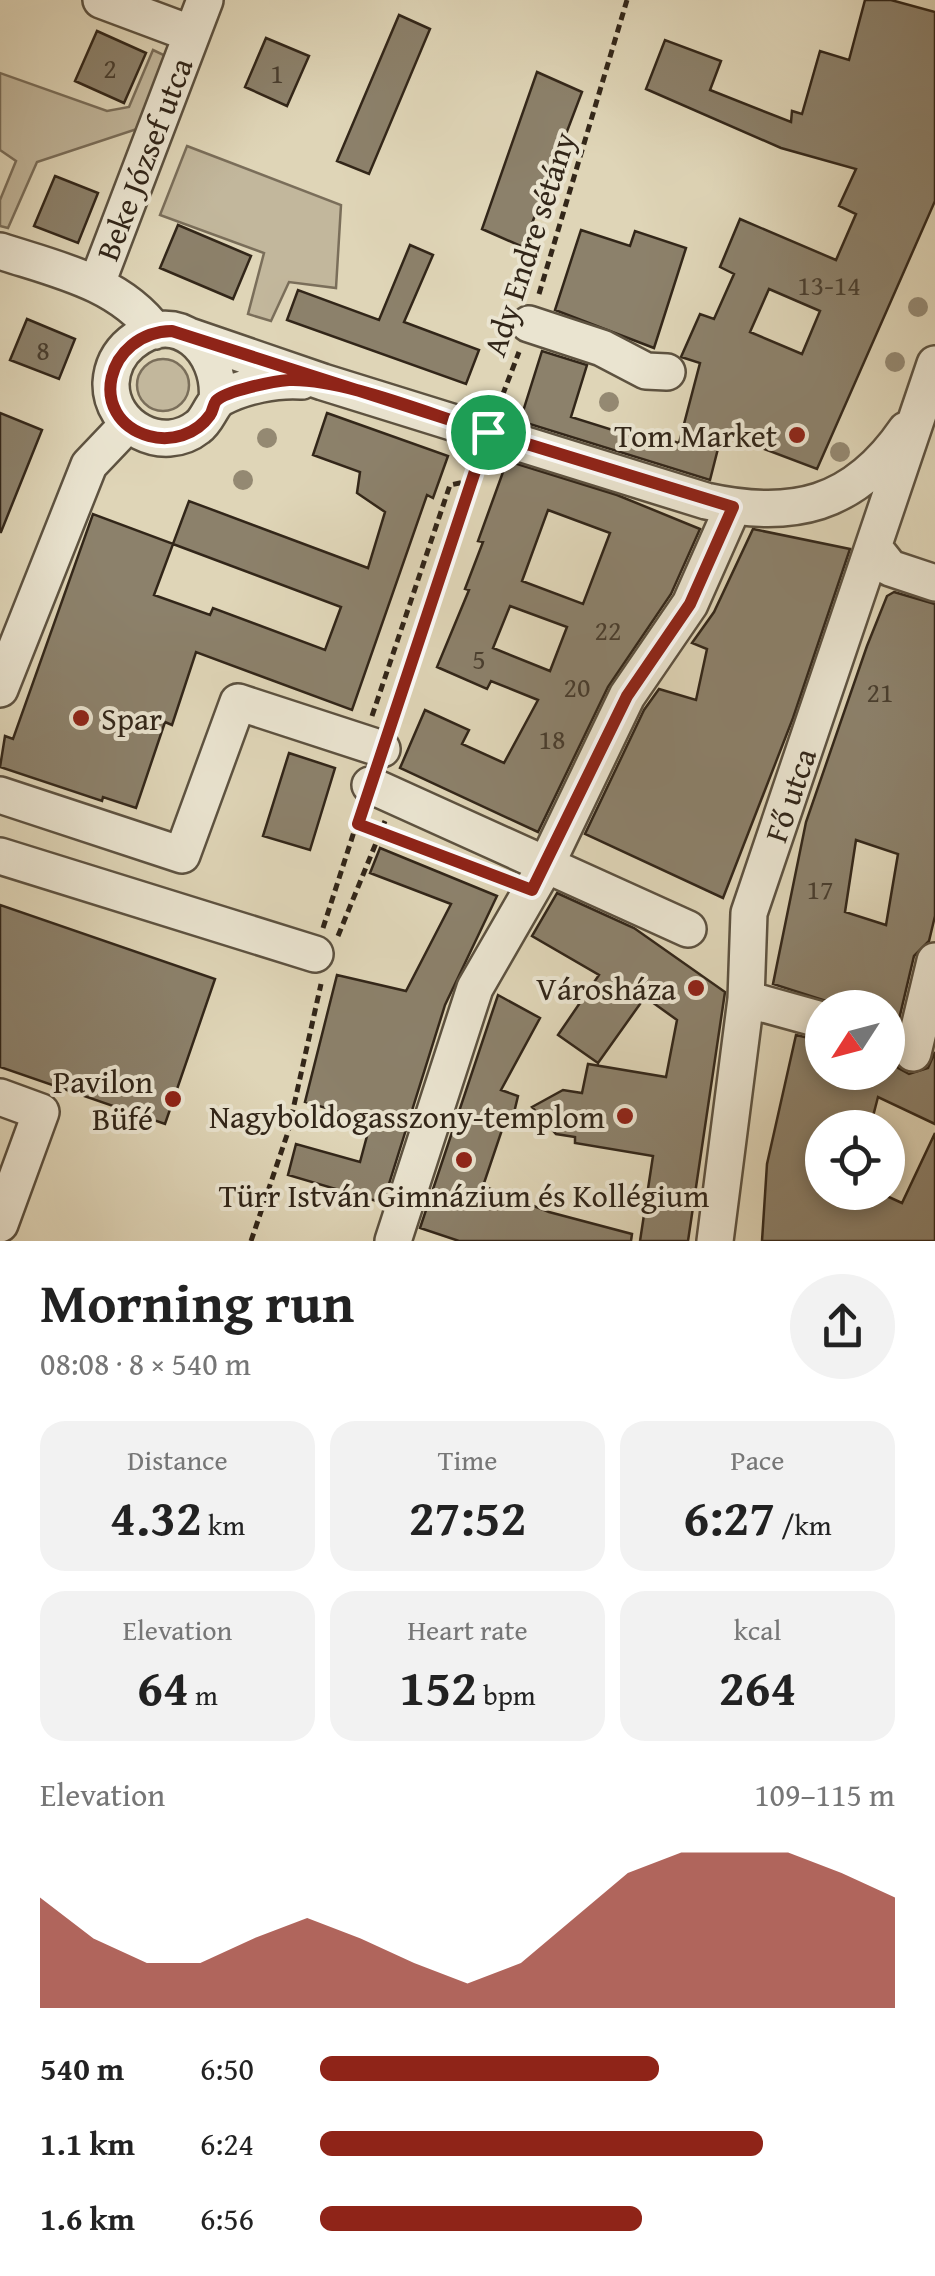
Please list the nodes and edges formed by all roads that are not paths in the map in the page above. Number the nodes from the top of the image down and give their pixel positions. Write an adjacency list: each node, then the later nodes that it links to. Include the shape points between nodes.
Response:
1 (101, 0): 3 (street, Beke József utca)
2 (205, 0): 3 (street, Beke József utca)
3 (192, 34): 5 (street, Beke József utca)
4 (0, 251): 5 (street)
5 (96, 283): 7 (street)
6 (529, 324): 9 (street, via 646,371)
7 (172, 333): 10 (street); 11 (street, via 214,362); 13 (street, via 139,337 116,361 112,395)
8 (935, 364): 12 (street, Fő utca)
9 (667, 372)
10 (323, 382): 11 (street, via 272,382); 14 (street)
11 (217, 400): 13 (street, via 210,416 180,437 144,434)
12 (922, 404): 14 (street, via 888,454 856,485 792,508); 15 (street, Fő utca)
13 (128, 424): 17 (street, via 89,465)
14 (733, 507): 22 (street, via 690,604 627,696)
15 (875, 548): 16 (street, via 890,568); 26 (street, Fő utca, via 749,913)
16 (935, 583)
17 (0, 689)
18 (373, 745): 19 (street, via 238,702 182,855)
19 (0, 795)
20 (358, 798): 22 (street)
21 (0, 856): 24 (street)
22 (547, 863): 23 (street); 31 (street, via 475,988)
23 (688, 929)
24 (324, 957)
25 (935, 961): 28 (street)
26 (746, 999): 27 (street); 32 (street, Fő utca)
27 (805, 1015)
28 (912, 1054)
29 (0, 1097): 30 (street, via 40,1112)
30 (0, 1224)
31 (393, 1241)
32 (715, 1241)

